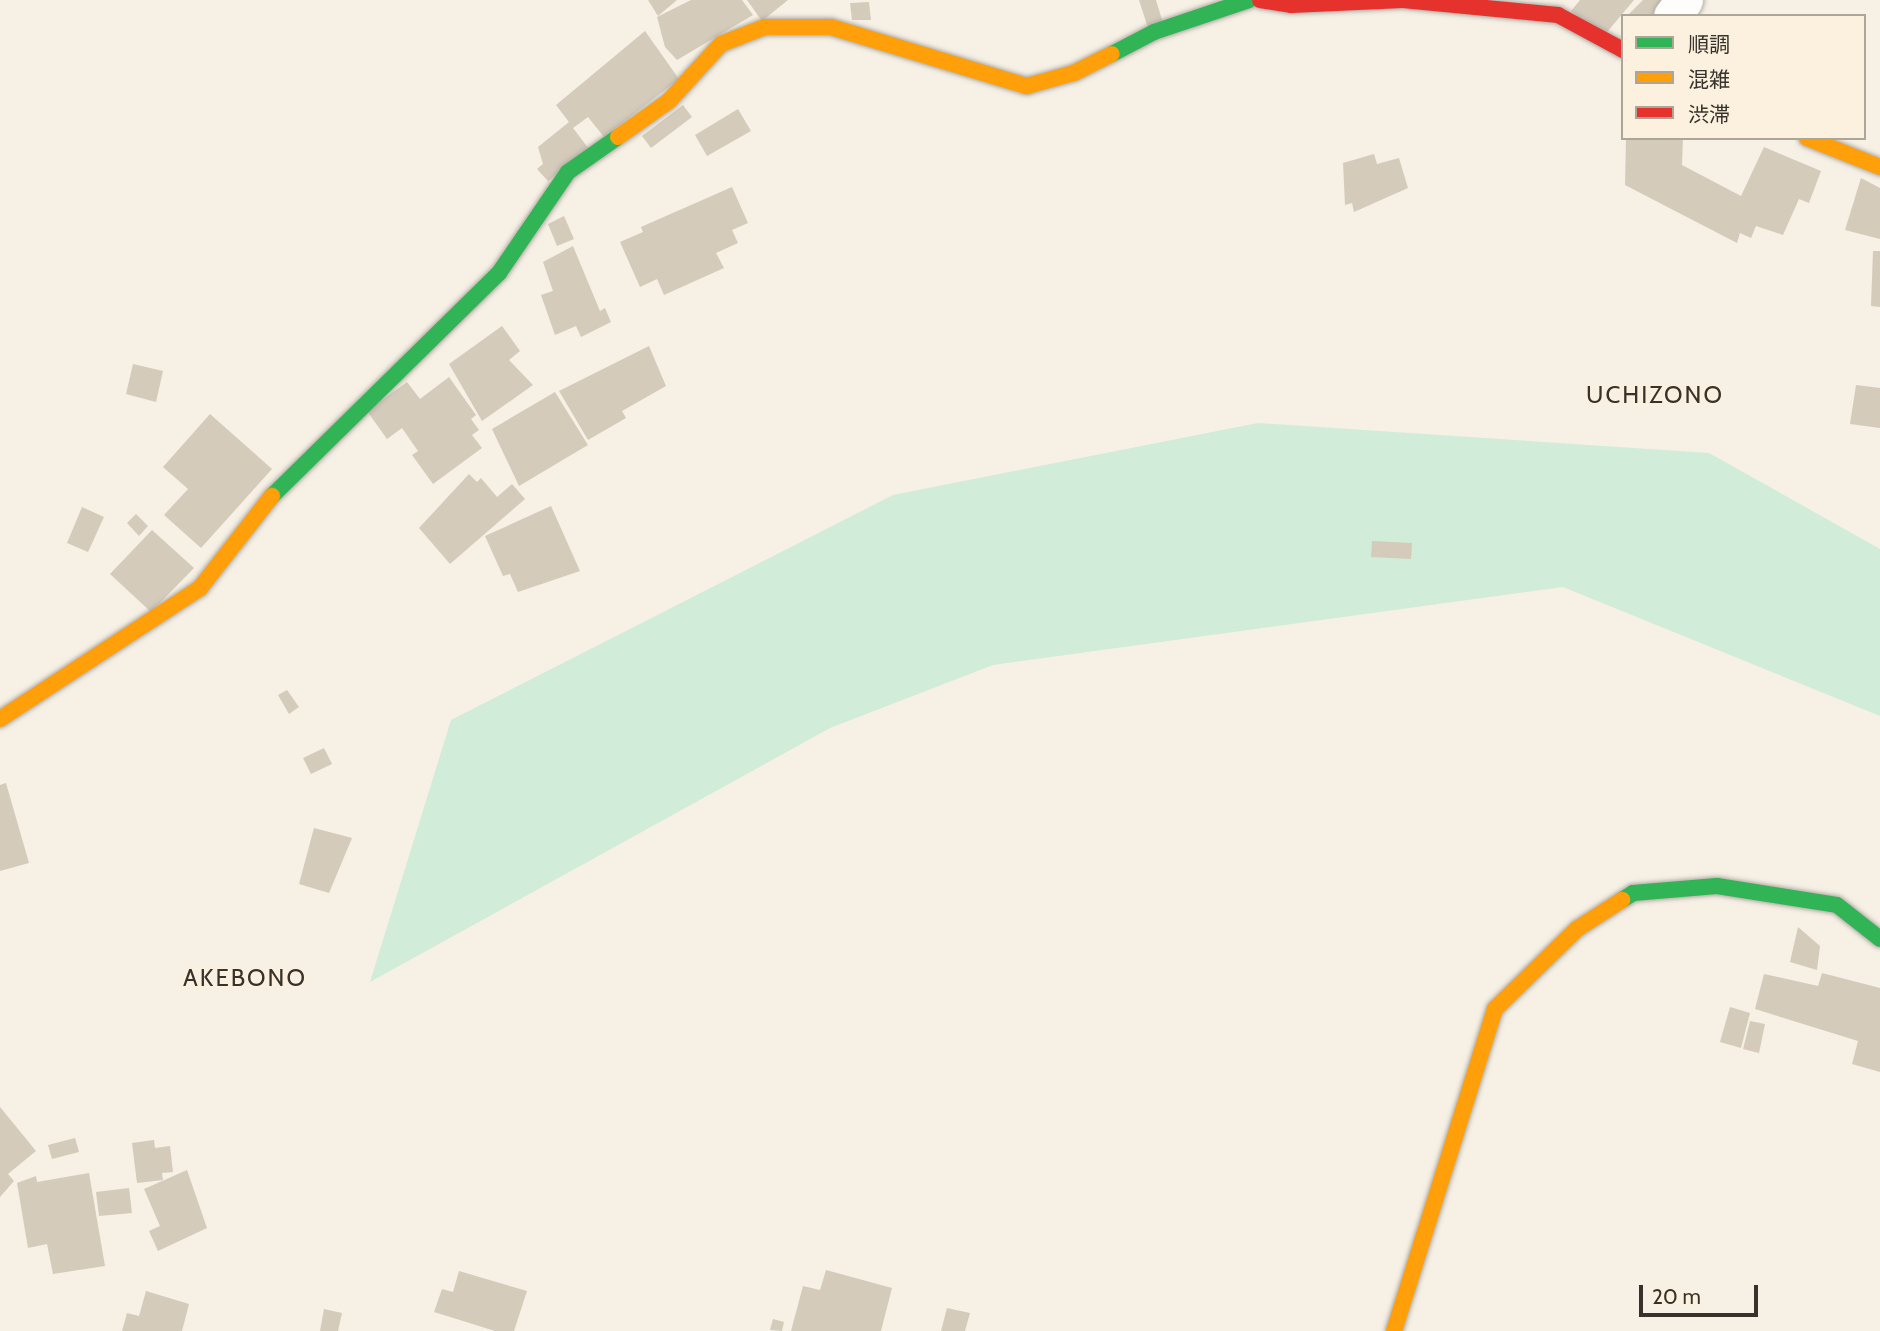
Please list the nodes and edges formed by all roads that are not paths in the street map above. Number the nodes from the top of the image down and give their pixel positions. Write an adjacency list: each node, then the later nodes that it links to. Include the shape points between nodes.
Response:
1 (1249, 0): 6 (street, via 1154,32 1074,73 1027,86 831,27 765,27 721,44 669,101 568,172 499,273 291,472 200,588)
2 (1260, 0): 3 (street, via 1291,5 1403,0 1558,15)
3 (1621, 49)
4 (1812, 140): 5 (street)
5 (1880, 167)
6 (0, 719)
7 (1880, 939): 8 (street, via 1837,905 1717,886 1633,893 1577,929 1495,1009)
8 (1394, 1331)

